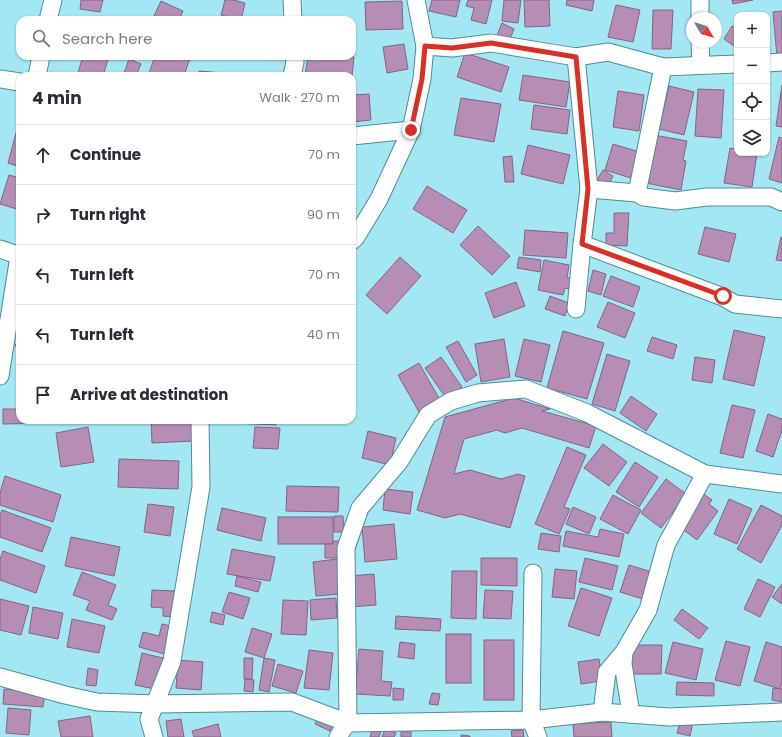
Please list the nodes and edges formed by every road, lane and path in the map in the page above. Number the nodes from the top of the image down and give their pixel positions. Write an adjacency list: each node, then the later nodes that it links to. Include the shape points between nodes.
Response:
1 (53, 0): 6 (street)
2 (292, 0): 7 (street)
3 (416, 0): 8 (street)
4 (700, 0): 5 (street)
5 (700, 12)
6 (49, 16)
7 (293, 16)
8 (425, 46): 10 (street, via 452,48 491,43); 22 (street, via 422,79)
9 (700, 48): 16 (street)
10 (576, 57): 17 (street, via 608,52); 24 (street)
11 (40, 60): 18 (street)
12 (295, 60): 19 (street)
13 (782, 62): 14 (street)
14 (770, 63)
15 (734, 64): 16 (street)
16 (701, 65): 17 (street)
17 (663, 67): 25 (street)
18 (38, 72)
19 (293, 72)
20 (0, 79): 21 (street)
21 (16, 81)
22 (411, 130): 23 (street); 27 (street, via 379,199)
23 (356, 136)
24 (588, 189): 25 (street); 28 (street)
25 (637, 193): 26 (street, via 644,197 675,201 771,197)
26 (782, 202)
27 (356, 237)
28 (582, 244): 32 (street); 33 (street, via 723,296 735,304)
29 (0, 249): 30 (street)
30 (16, 255)
31 (16, 280): 34 (street)
32 (576, 309)
33 (782, 309)
34 (0, 376)
35 (200, 424): 41 (street, via 201,487 172,661)
36 (705, 474): 37 (street); 39 (street, via 666,545 648,610); 46 (street, via 587,413 526,389 478,393 451,402 428,415 399,462 360,508 346,548)
37 (782, 484)
38 (533, 573): 45 (street)
39 (624, 652): 42 (street, via 607,672); 44 (street)
40 (0, 677): 41 (street, via 65,696 97,702)
41 (156, 704): 46 (street, via 292,702); 47 (street, via 150,719)
42 (602, 712): 44 (street); 45 (street)
43 (782, 712): 44 (street, via 669,717)
44 (631, 714)
45 (531, 720): 46 (street); 49 (street)
46 (348, 723): 48 (street)
47 (154, 737)
48 (338, 737)
49 (538, 737)

